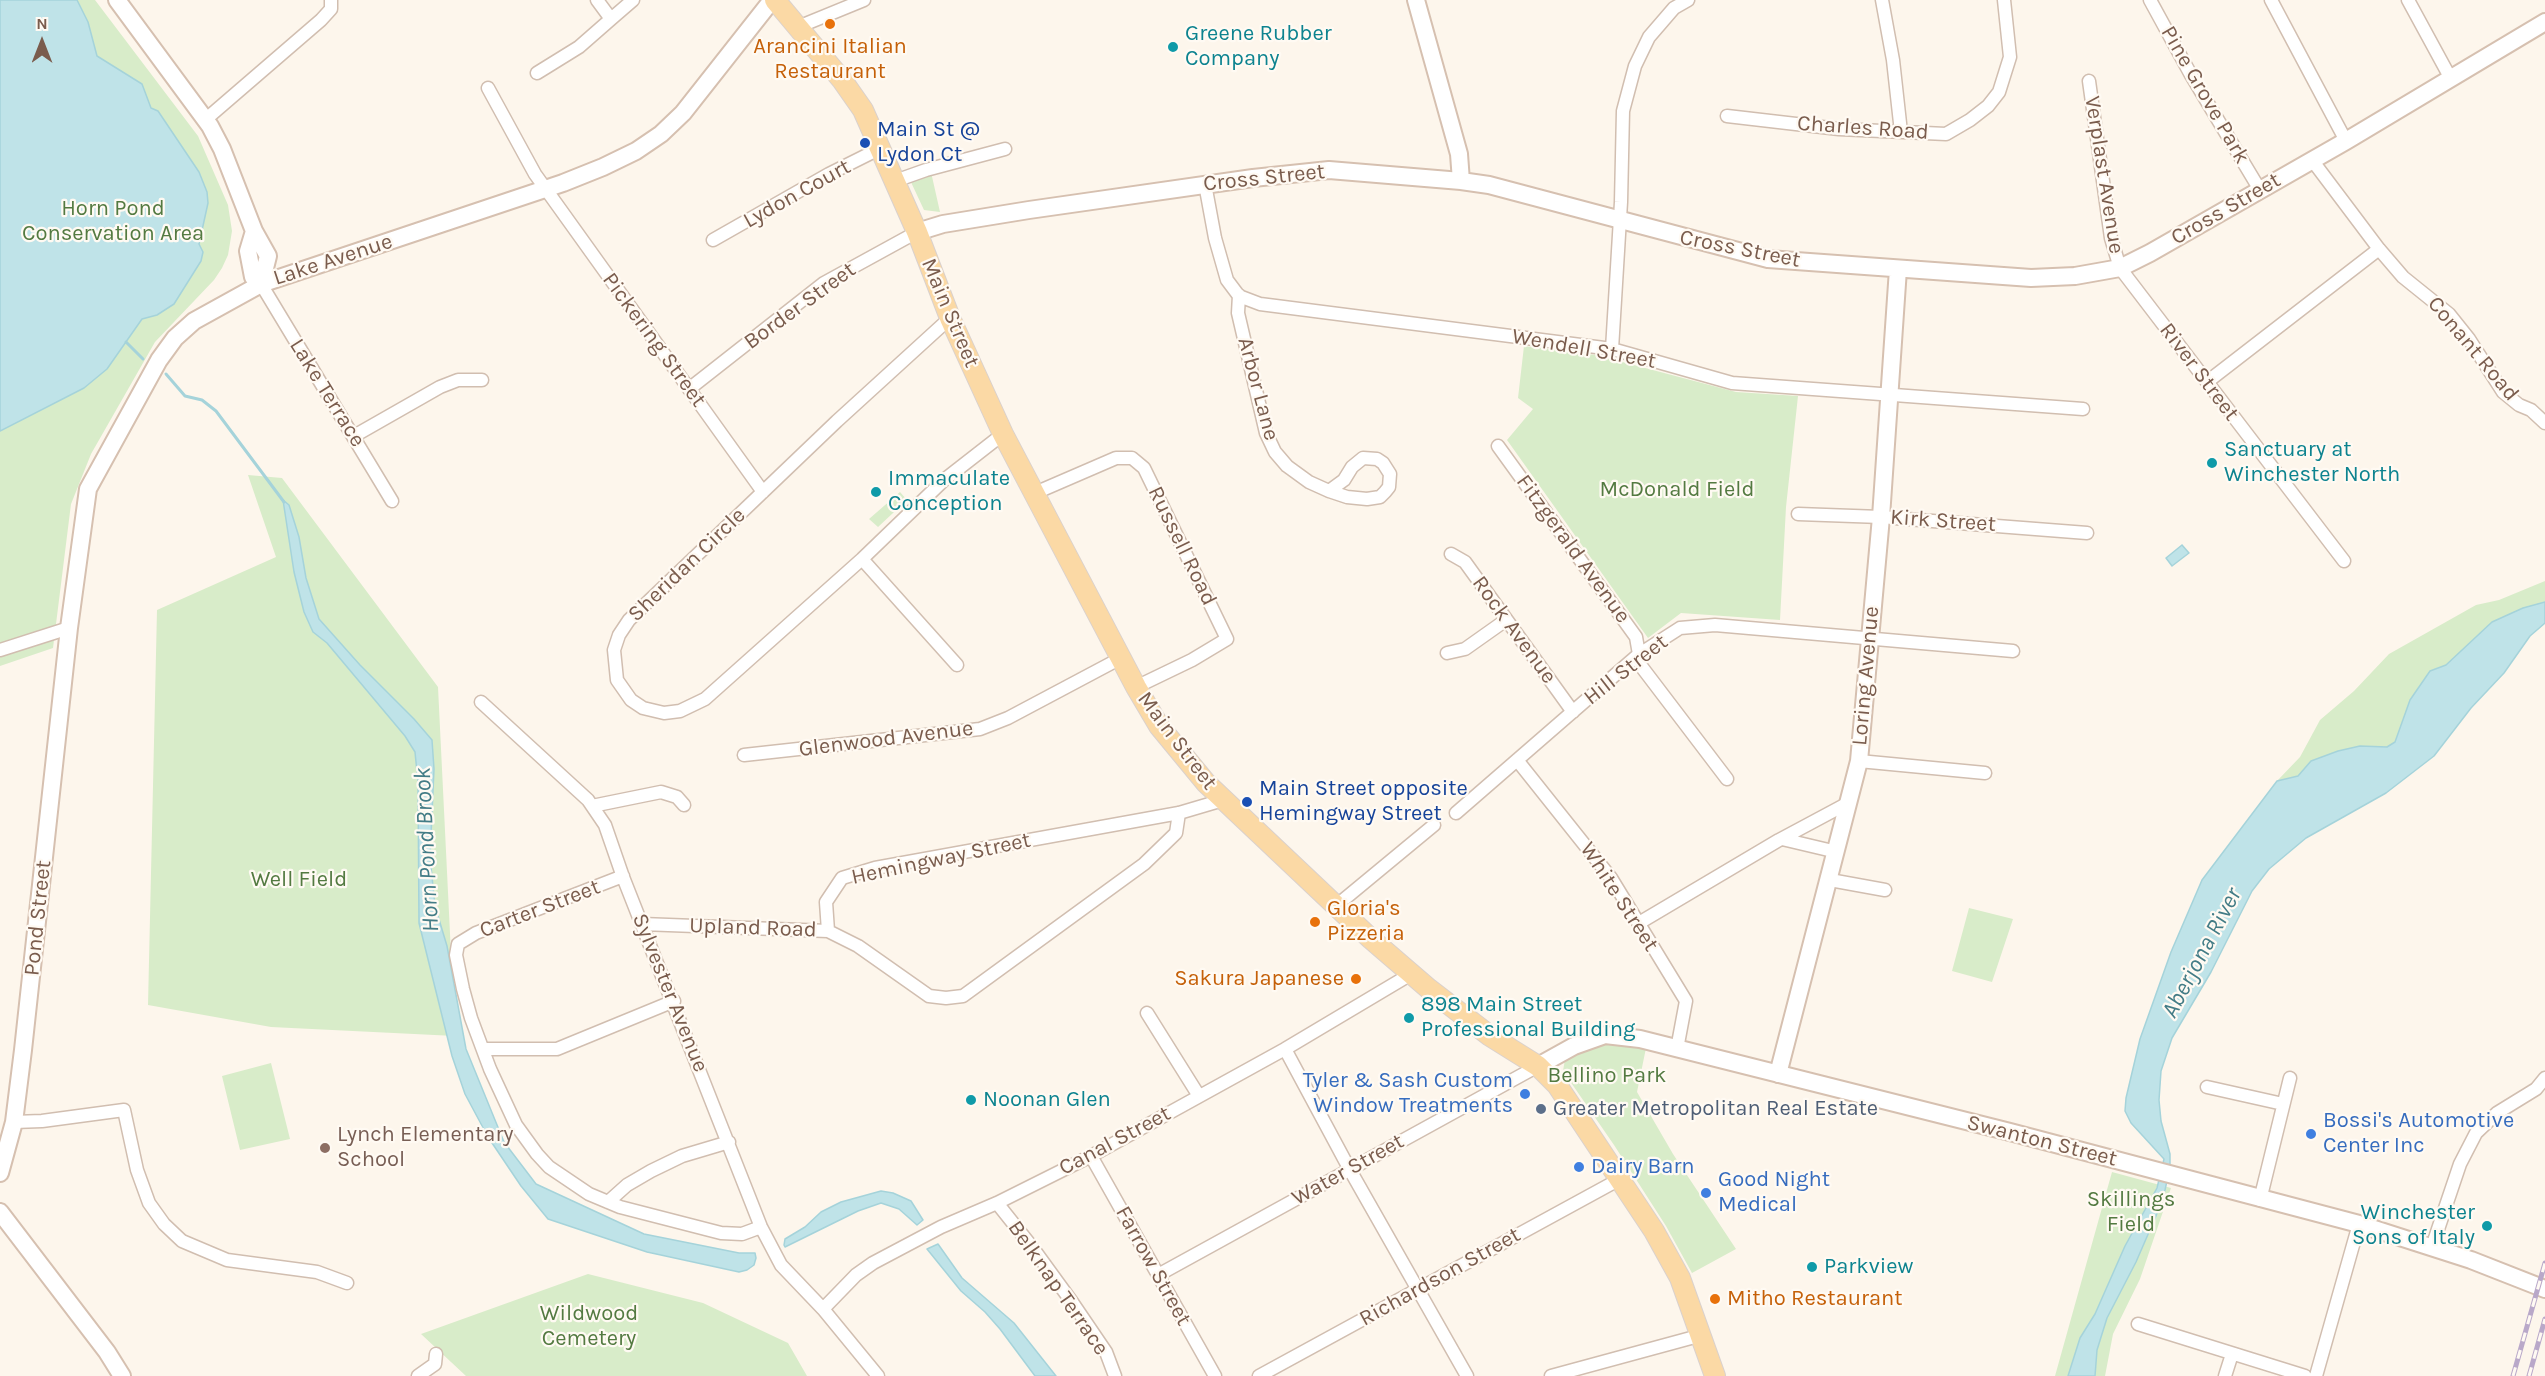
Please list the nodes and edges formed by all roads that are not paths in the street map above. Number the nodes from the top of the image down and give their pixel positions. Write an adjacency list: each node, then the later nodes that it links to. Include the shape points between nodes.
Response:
1 (117, 0): 22 (street)
2 (331, 0): 22 (street, via 331,9 321,20)
3 (597, 0): 14 (street)
4 (633, 0): 14 (street)
5 (774, 0): 16 (main road, Main Street); 31 (street, Lake Avenue, via 683,113 661,134 620,160)
6 (864, 0): 16 (street)
7 (1416, 0): 28 (street, via 1459,153)
8 (1688, 0): 33 (street, via 1674,8 1649,37 1635,66 1623,111)
9 (1882, 0): 23 (street)
10 (2004, 0): 23 (street, Charles Road, via 2010,57 1999,92 1988,106 1946,134)
11 (2150, 0): 32 (street, Pine Grove Park)
12 (2271, 0): 24 (street)
13 (2408, 0): 18 (street)
14 (611, 20): 17 (street, via 579,47)
15 (2545, 22): 18 (street, Cross Street)
16 (798, 27): 25 (main road, Main Street, via 856,99)
17 (537, 73)
18 (2451, 79): 24 (street, Cross Street)
19 (2089, 81): 37 (street, Verplast Avenue, via 2111,238)
20 (488, 88): 31 (street, Pickering Street)
21 (1727, 116): 23 (street, Charles Road)
22 (205, 120): 39 (street, via 228,162 254,231 250,268)
23 (1901, 132)
24 (2346, 141): 27 (street, Cross Street)
25 (881, 148): 29 (main road, Main Street); 35 (street, Lydon Court)
26 (1005, 149): 29 (street)
27 (2312, 160): 32 (street, Cross Street); 36 (street, Conant Road)
28 (1461, 180): 30 (street, Cross Street, via 1322,170); 33 (street, Cross Street)
29 (895, 182): 34 (main road, Main Street)
30 (1205, 184): 34 (street, Cross Street, via 986,216); 40 (street, via 1222,267)
31 (546, 189): 39 (street, Lake Avenue); 45 (street, Pickering Street)
32 (2260, 190): 37 (street, Cross Street)
33 (1620, 220): 38 (street, Cross Street, via 1768,259); 42 (street)
34 (917, 232): 41 (main road, Main Street); 45 (street, Border Street, via 824,283)
35 (713, 240)
36 (2379, 249): 44 (street); 48 (street, Conant Road, via 2403,277 2449,314 2503,392)
37 (2120, 268): 38 (street, Cross Street, via 2031,278); 44 (street, River Street)
38 (1898, 269): 46 (street, Loring Avenue)
39 (261, 284): 50 (street, Lake Terrace); 63 (street, Lake Avenue, via 184,329 145,383 88,489)
40 (1239, 295): 42 (street, Wendell Street, via 1260,304); 52 (street, Arbor Lane, via 1238,313 1266,433 1287,466)
41 (950, 318): 49 (main road, Main Street); 53 (street, Sheridan Circle)
42 (1612, 349): 46 (street, Wendell Street, via 1732,382)
43 (482, 380): 50 (street, via 458,380 440,387)
44 (2207, 382): 61 (street, River Street)
45 (689, 389): 53 (street, Pickering Street)
46 (1889, 393): 47 (street, Wendell Street); 57 (street, Loring Avenue)
47 (2083, 409)
48 (2545, 423)
49 (1003, 434): 54 (main road, Main Street); 60 (street, Sheridan Circle, via 944,480)
50 (354, 436): 55 (street, Lake Terrace)
51 (1498, 446): 68 (street, Fitzgerald Avenue, via 1636,637)
52 (1329, 491): 52 (street, Arbor Lane, via 1364,458 1377,459 1390,474 1389,487 1374,499)
53 (763, 492): 60 (street, Sheridan Circle, via 644,604 619,635 614,650 616,680 631,700 643,708 664,713 680,711 705,699)
54 (1035, 493): 69 (main road, Main Street); 72 (street, Russell Road, via 1116,458 1132,458 1144,468 1227,639)
55 (392, 501)
56 (1798, 514): 57 (street, Kirk Street)
57 (1881, 517): 58 (street, Kirk Street); 64 (street, Loring Avenue)
58 (2087, 533)
59 (1451, 554): 62 (street, Rock Avenue, via 1465,562)
60 (862, 559): 71 (street)
61 (2344, 561)
62 (1506, 621): 67 (street, via 1465,649); 74 (street, Rock Avenue)
63 (69, 628): 65 (street); 70 (street, Lake Avenue)
64 (1870, 639): 66 (street, Hill Street); 68 (street, Hill Street, via 1715,625 1680,628); 77 (street, Loring Avenue)
65 (0, 650)
66 (2013, 651)
67 (1447, 653)
68 (1638, 656): 74 (street, Hill Street); 79 (street, Fitzgerald Avenue, via 1641,666)
69 (1121, 658): 72 (main road, Main Street); 75 (street, Glenwood Avenue, via 980,729)
70 (66, 662): 109 (street, Pond Street)
71 (957, 665)
72 (1136, 687): 80 (main road, Main Street, via 1182,756)
73 (481, 702): 83 (street, Sylvester Avenue)
74 (1574, 712): 76 (street, Hill Street)
75 (744, 755)
76 (1517, 760): 85 (street, Hill Street); 93 (street, White Street, via 1611,878)
77 (1859, 761): 78 (street); 81 (street, Loring Avenue)
78 (1985, 773)
79 (1727, 779)
80 (1223, 800): 84 (street, Hemingway Street); 92 (main road, Main Street)
81 (1850, 802): 87 (street); 88 (street, Loring Avenue)
82 (684, 805): 83 (street, via 677,797 661,792)
83 (592, 806): 89 (street, Sylvester Avenue, via 605,825)
84 (1179, 813): 95 (street, Hemingway Street, via 875,868 842,878 826,902); 95 (street, via 1176,834 1144,864 963,996 929,996 858,946)
85 (1456, 813)
86 (1434, 825): 92 (street)
87 (1782, 838): 88 (street); 93 (street)
88 (1837, 852): 90 (street, Loring Avenue)
89 (623, 876): 94 (street, Sylvester Avenue); 99 (street, Carter Street, via 476,933 458,944 456,955 463,989)
90 (1830, 880): 91 (street); 103 (street, Loring Avenue)
91 (1886, 890)
92 (1336, 906): 96 (main road, Main Street)
93 (1639, 923): 100 (street, White Street, via 1686,1001)
94 (642, 924): 95 (street, Upland Road); 97 (street, Sylvester Avenue)
95 (828, 931)
96 (1411, 974): 101 (street, Canal Street); 102 (main road, Main Street, via 1490,1036)
97 (674, 1001): 99 (street, via 557,1049); 110 (street, Sylvester Avenue)
98 (1147, 1013): 107 (street)
99 (483, 1048): 116 (street, via 506,1106 537,1154 571,1183)
100 (1677, 1048): 102 (street, Swanton Street, via 1605,1035 1574,1046); 103 (street, Swanton Street)
101 (1284, 1049): 107 (street, Canal Street); 112 (street)
102 (1538, 1066): 112 (street, Water Street); 114 (main road, Main Street, via 1557,1085)
103 (1778, 1074): 115 (street, Swanton Street)
104 (2290, 1078): 108 (street)
105 (2545, 1078): 121 (street, via 2476,1133 2460,1164)
106 (2207, 1087): 108 (street)
107 (1199, 1096): 111 (street, Canal Street)
108 (2283, 1104): 115 (street)
109 (14, 1122): 113 (street, Pond Street); 123 (street, via 124,1110 137,1170 149,1203 182,1241 226,1260 317,1272)
110 (729, 1142): 116 (street, via 682,1156 651,1171); 120 (street, Sylvester Avenue)
111 (1091, 1156): 117 (street, Canal Street); 122 (street, Farrow Street)
112 (1350, 1170): 122 (street, Water Street); 124 (street)
113 (0, 1173)
114 (1620, 1179): 124 (street, Richardson Street); 128 (main road, Main Street, via 1680,1278)
115 (2260, 1200): 119 (street, Swanton Street)
116 (608, 1202): 120 (street, via 721,1233 742,1234)
117 (997, 1203): 126 (street, Canal Street, via 873,1263); 134 (street, Belknap Terrace, via 1078,1310 1106,1352)
118 (0, 1212): 131 (street)
119 (2359, 1224): 121 (street, Swanton Street); 142 (street)
120 (761, 1227): 126 (street, Sylvester Avenue, via 781,1265)
121 (2432, 1247): 125 (street, Swanton Street)
122 (1158, 1275): 135 (street, Farrow Street)
123 (347, 1283)
124 (1418, 1289): 136 (street, Richardson Street); 137 (street)
125 (2545, 1289)
126 (823, 1309): 133 (street, Sylvester Avenue)
127 (2138, 1324): 130 (street)
128 (1702, 1335): 138 (street); 139 (main road, Main Street)
129 (436, 1354): 132 (street, via 435,1364)
130 (2232, 1354): 140 (street); 141 (street)
131 (122, 1376)
132 (418, 1376)
133 (878, 1376)
134 (1115, 1376)
135 (1215, 1376)
136 (1259, 1376)
137 (1467, 1376)
138 (1551, 1376)
139 (1715, 1376)
140 (2225, 1376)
141 (2305, 1376)
142 (2316, 1376)

